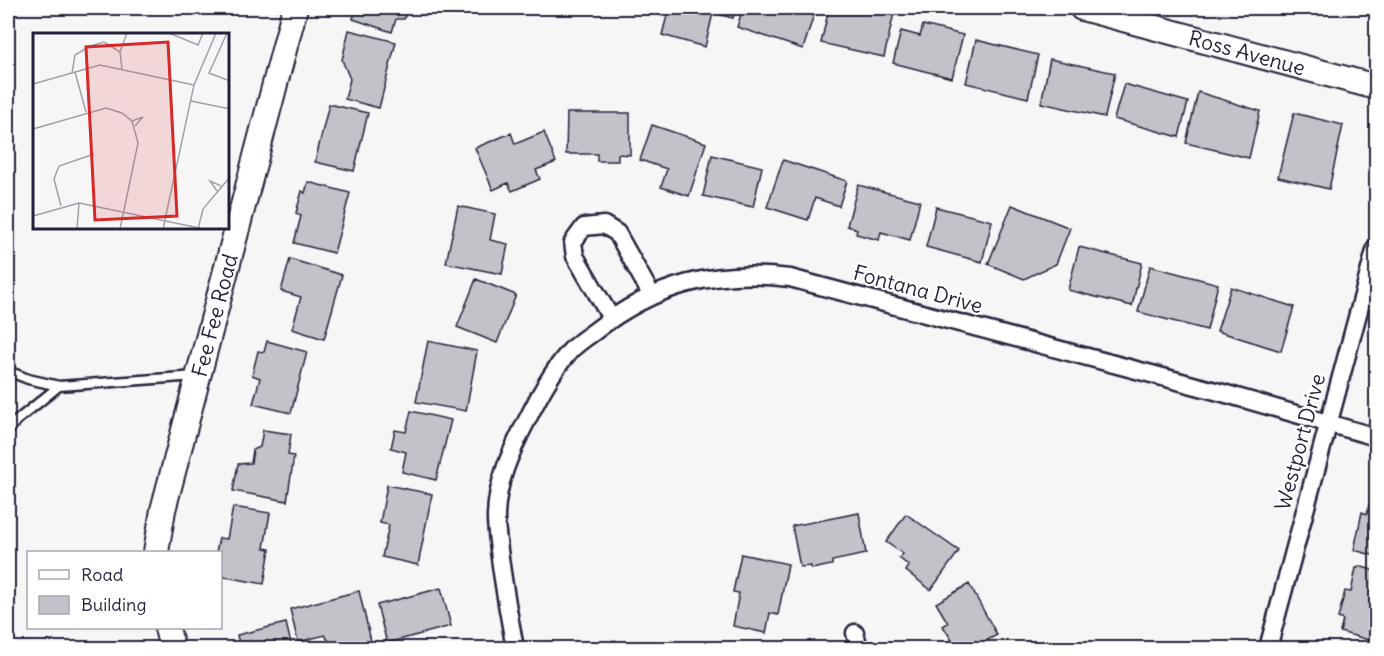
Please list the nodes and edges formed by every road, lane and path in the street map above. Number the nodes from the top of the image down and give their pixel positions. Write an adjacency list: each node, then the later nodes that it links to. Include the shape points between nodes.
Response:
1 (295, 8): 8 (street, Fee Fee Road)
2 (1082, 8): 3 (street, Ross Avenue)
3 (1377, 87)
4 (1377, 247): 10 (street, Westport Drive)
5 (652, 296): 6 (street, Fontana Drive); 6 (street, via 617,233 604,225 584,227 573,242 574,256); 10 (street, Fontana Drive, via 724,275 790,278)
6 (611, 318): 16 (street, Fontana Drive, via 571,350 540,393 508,455 496,518)
7 (8, 370): 9 (lane)
8 (198, 376): 9 (lane); 13 (street, Fee Fee Road)
9 (59, 386): 11 (lane)
10 (1328, 424): 12 (street, Fontana Drive); 17 (street, Westport Drive)
11 (8, 431)
12 (1377, 437)
13 (156, 551)
14 (167, 629): 15 (street)
15 (172, 648)
16 (515, 648)
17 (1268, 648)

